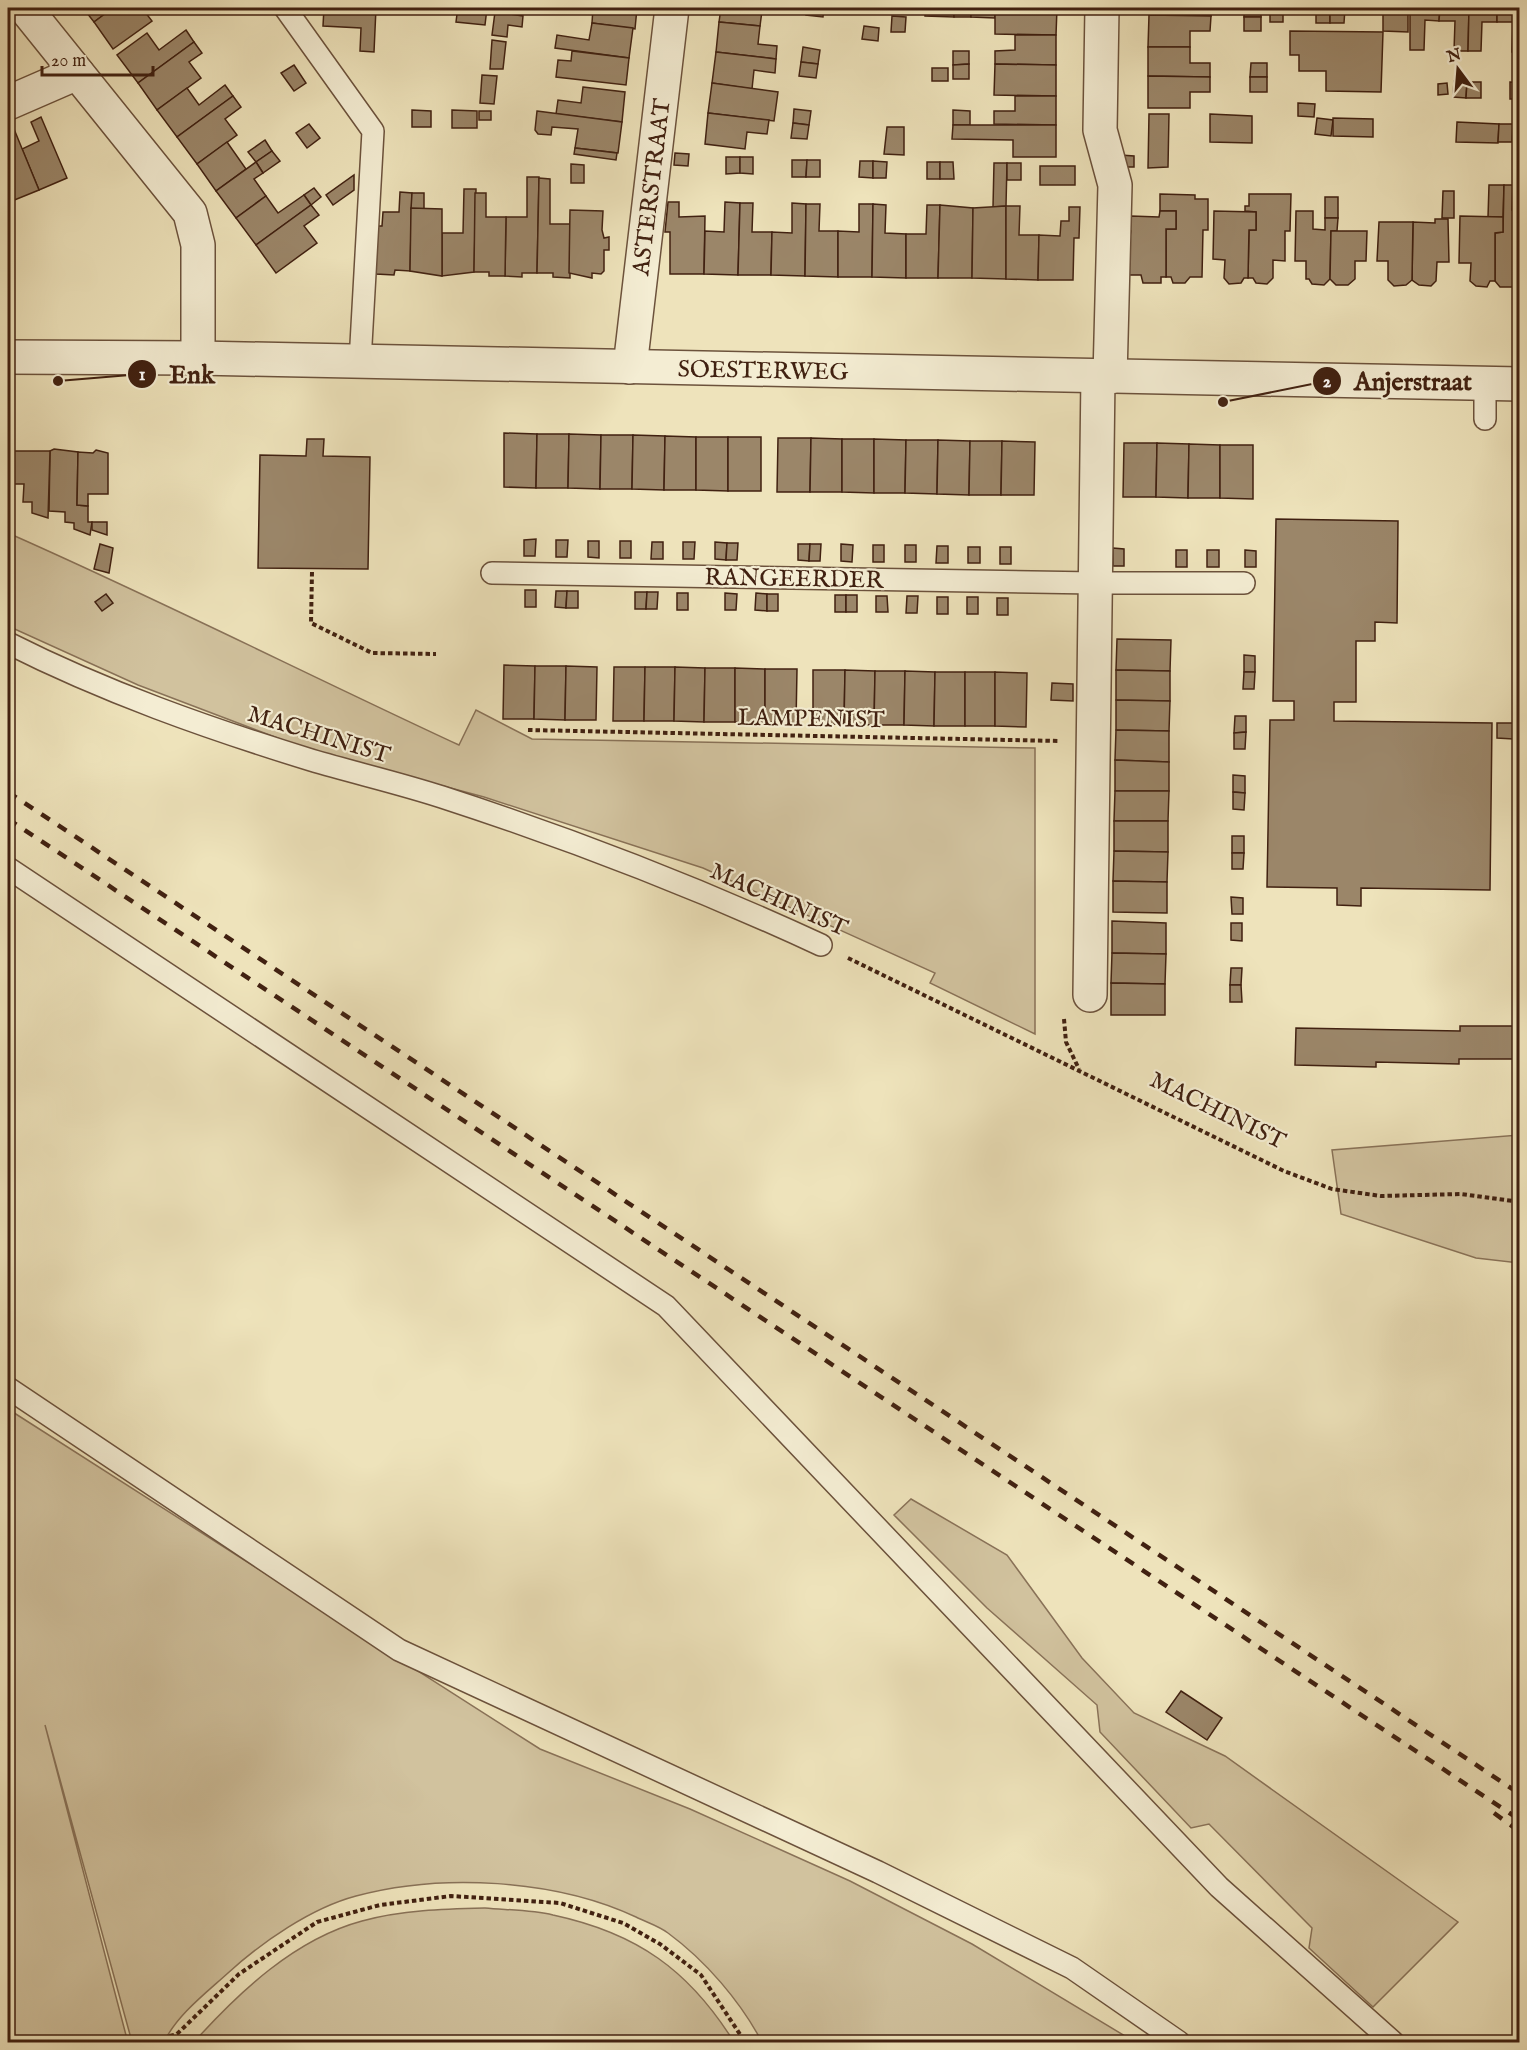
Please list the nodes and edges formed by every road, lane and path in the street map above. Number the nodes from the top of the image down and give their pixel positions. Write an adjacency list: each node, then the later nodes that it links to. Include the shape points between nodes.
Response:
1 (25, 8): 5 (street)
2 (285, 8): 9 (lane, via 373,131)
3 (672, 8): 10 (street, ASTERSTRAAT)
4 (1102, 8): 11 (street, via 1100,130 1115,185)
5 (76, 73): 6 (street); 8 (street, via 190,213 198,245)
6 (8, 103)
7 (8, 357): 8 (street, SOESTERWEG)
8 (198, 358): 9 (street, SOESTERWEG)
9 (360, 362): 10 (street, SOESTERWEG)
10 (630, 367): 11 (street, SOESTERWEG)
11 (1104, 376): 12 (street, SOESTERWEG); 17 (street)
12 (1485, 384): 13 (street, SOESTERWEG); 14 (lane)
13 (1520, 384)
14 (1485, 419)
15 (312, 572): 20 (path, via 311,623 372,653)
16 (492, 573): 17 (lane, RANGEERDER)
17 (1095, 583): 18 (lane, RANGEERDER); 22 (street)
18 (1244, 583)
19 (8, 643): 24 (lane, MACHINIST, via 132,700 523,824 718,897)
20 (436, 654)
21 (528, 730): 22 (path, LAMPENIST)
22 (1093, 741): 25 (street)
23 (8, 868): 31 (lane, via 666,1306 1219,1887)
24 (821, 945): 26 (path, MACHINIST, via 1284,1171 1332,1189 1381,1196 1461,1194)
25 (1090, 995)
26 (1520, 1202)
27 (8, 1388): 30 (lane, via 399,1650 878,1872 1072,1968)
28 (148, 2043): 29 (path, via 177,2034 239,1974 317,1922 380,1905 451,1896 560,1902 623,1923 660,1944 701,1975)
29 (746, 2043)
30 (1179, 2043)
31 (1393, 2043)

